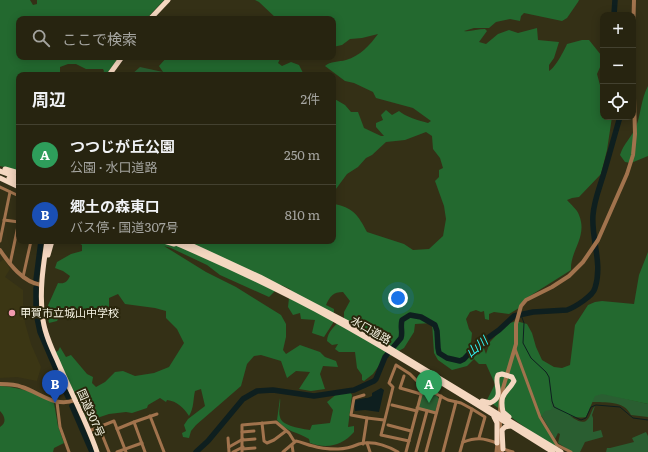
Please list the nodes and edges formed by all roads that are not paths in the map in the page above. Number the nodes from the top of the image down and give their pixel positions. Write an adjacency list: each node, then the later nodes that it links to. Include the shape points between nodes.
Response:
1 (168, 0): 4 (highway)
2 (634, 0): 3 (street)
3 (634, 12)
4 (153, 16)
5 (120, 60): 6 (highway)
6 (111, 72)
7 (634, 84): 37 (street, via 636,123 628,174 598,240 583,262 569,276 526,300 521,306 517,318)
8 (0, 168): 10 (highway)
9 (0, 171): 12 (highway)
10 (16, 172)
11 (0, 176): 13 (highway); 14 (highway)
12 (16, 177)
13 (16, 181)
14 (16, 185)
15 (0, 187): 16 (street)
16 (10, 192): 17 (street); 19 (street)
17 (16, 195)
18 (0, 211): 19 (street)
19 (6, 212): 20 (street)
20 (4, 220): 21 (street); 23 (street)
21 (16, 222)
22 (16, 238): 32 (street)
23 (0, 241)
24 (29, 244): 34 (street)
25 (48, 244): 33 (highway, 国道307号)
26 (51, 244): 33 (highway, 国道307号)
27 (172, 244): 30 (highway)
28 (178, 244): 30 (highway, 水口道路)
29 (189, 244): 36 (highway, 水口道路, via 290,292)
30 (186, 247): 36 (highway, 水口道路, via 295,299)
31 (0, 250): 32 (street)
32 (10, 264): 34 (street)
33 (44, 267): 35 (highway, 国道307号)
34 (23, 277): 35 (street, via 32,284)
35 (41, 285): 46 (highway, 国道307号, via 45,329 57,372)
36 (386, 347): 38 (highway, 水口道路)
37 (514, 349): 39 (street); 89 (street, via 540,417)
38 (397, 354): 47 (highway, 水口道路); 58 (highway, 水口道路)
39 (506, 375): 47 (highway, via 497,376 499,391 495,400 487,403); 54 (street, via 500,398); 67 (highway, via 514,381 504,394 502,411)
40 (404, 376): 43 (street, via 400,388)
41 (0, 384): 48 (street, via 14,384)
42 (423, 387): 43 (street); 45 (street); 60 (street, via 396,365 389,383 393,387)
43 (421, 394): 52 (street)
44 (364, 395): 59 (street, via 354,398 351,415)
45 (441, 396): 49 (street); 55 (street)
46 (75, 400): 48 (street); 69 (highway, 国道307号)
47 (475, 400): 67 (highway, 水口道路)
48 (57, 402): 94 (street, via 60,427)
49 (456, 402): 51 (street); 110 (street)
50 (392, 405): 52 (street)
51 (472, 409): 75 (street, via 485,416); 79 (street)
52 (417, 410): 53 (street); 72 (street)
53 (427, 411): 55 (street); 108 (street)
54 (500, 411)
55 (436, 413): 109 (street)
56 (156, 414): 57 (street)
57 (150, 416): 61 (street); 99 (street)
58 (494, 416): 65 (highway, 水口道路); 83 (highway, via 497,423)
59 (367, 418): 60 (street); 84 (street)
60 (384, 420): 78 (street, via 381,435)
61 (134, 422): 68 (street); 80 (street)
62 (500, 422): 93 (street)
63 (262, 423): 71 (street, via 276,422); 71 (street, via 264,441 267,443); 73 (street, via 242,425)
64 (388, 425): 72 (street)
65 (510, 426): 93 (highway, via 502,430); 113 (highway, 水口道路)
66 (99, 427): 68 (street, via 114,421); 69 (street); 96 (street)
67 (520, 427): 89 (highway, 水口道路)
68 (117, 429): 92 (street)
69 (89, 431): 95 (highway, 国道307号)
70 (254, 431): 73 (street)
71 (286, 431): 81 (street)
72 (411, 431): 78 (street)
73 (242, 432): 77 (street)
74 (228, 438): 85 (street)
75 (479, 438): 79 (street); 83 (street)
76 (255, 439): 77 (street)
77 (243, 440): 85 (street); 88 (street)
78 (409, 442): 107 (street)
79 (463, 442): 111 (street)
80 (142, 443): 92 (street); 98 (street)
81 (293, 443): 90 (street, via 300,442); 102 (street); 103 (street)
82 (367, 443): 84 (street); 86 (street); 104 (street)
83 (497, 443): 93 (street)
84 (363, 444): 91 (street)
85 (229, 447): 100 (street)
86 (390, 447): 105 (street); 106 (street)
87 (255, 448): 88 (street)
88 (242, 449): 101 (street)
89 (560, 449): 114 (street)
90 (328, 450): 91 (street)
91 (346, 450)
92 (126, 451): 97 (street)
93 (500, 451): 112 (street)
94 (69, 452)
95 (97, 452)
96 (109, 452)
97 (117, 452)
98 (146, 452)
99 (164, 452)
100 (229, 452)
101 (233, 452)
102 (283, 452)
103 (293, 452)
104 (370, 452)
105 (389, 452)
106 (398, 452)
107 (406, 452)
108 (416, 452)
109 (426, 452)
110 (443, 452)
111 (460, 452)
112 (513, 452)
113 (553, 452)
114 (571, 452)

